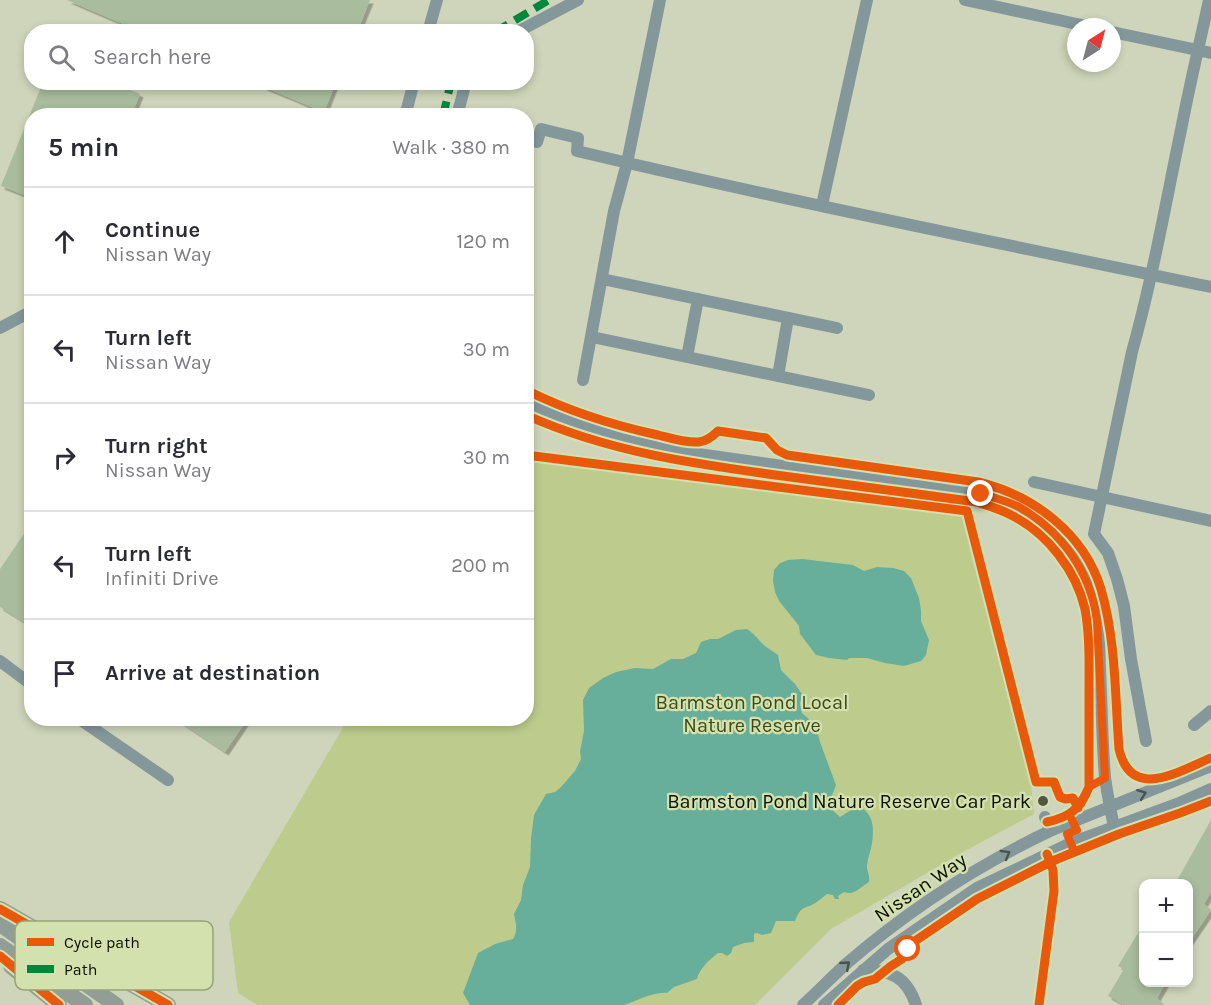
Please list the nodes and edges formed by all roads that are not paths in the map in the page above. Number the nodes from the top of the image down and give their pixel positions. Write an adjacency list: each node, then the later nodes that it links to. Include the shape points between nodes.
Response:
1 (436, 0): 8 (street)
2 (578, 0): 9 (street)
3 (660, 0): 18 (street)
4 (867, 0): 19 (street)
5 (965, 0): 7 (street)
6 (1209, 0): 11 (street)
7 (1067, 22)
8 (430, 24)
9 (532, 24)
10 (1121, 34): 11 (street)
11 (1198, 50): 12 (street); 20 (street)
12 (1211, 53)
13 (412, 90): 15 (street)
14 (464, 90): 16 (street)
15 (407, 108)
16 (459, 108)
17 (534, 141): 18 (street, via 537,142 541,129 578,138 576,151)
18 (627, 163): 19 (street); 21 (street)
19 (822, 205): 20 (street)
20 (1151, 274): 22 (street); 35 (street)
21 (602, 279): 23 (street); 28 (street)
22 (1211, 287)
23 (698, 299): 25 (street); 29 (street)
24 (24, 315): 26 (street)
25 (788, 318): 27 (street); 30 (street)
26 (0, 328)
27 (837, 328)
28 (591, 337): 29 (street); 31 (street)
29 (687, 357): 30 (street)
30 (778, 376): 32 (street)
31 (583, 380)
32 (869, 395)
33 (534, 408): 46 (street, via 599,432 660,448 981,494 1019,507 1037,519 1075,560 1095,605)
34 (1034, 482): 35 (street)
35 (1102, 497): 36 (street); 42 (street, via 1094,534 1108,553 1118,579)
36 (1211, 521)
37 (0, 661): 38 (street)
38 (24, 679)
39 (1211, 711): 40 (street)
40 (1194, 724)
41 (90, 726): 44 (street)
42 (1146, 741)
43 (1211, 766): 46 (street, Nissan Way, one-way to 43)
44 (168, 780)
45 (1211, 789): 48 (street, Nissan Way)
46 (1110, 806): 48 (street); 49 (street, Nissan Way)
47 (1045, 817): 49 (street)
48 (1114, 827): 58 (street, Nissan Way, via 977,888)
49 (1050, 831): 67 (street, Nissan Way, one-way to 49, via 896,924 964,878)
50 (0, 909): 51 (highway)
51 (21, 921)
52 (0, 924): 53 (highway)
53 (15, 934)
54 (0, 946): 56 (highway)
55 (0, 956): 57 (highway)
56 (15, 956)
57 (15, 968)
58 (863, 970): 68 (street, Nissan Way); 69 (street, via 879,970 901,980)
59 (41, 990): 63 (highway)
60 (63, 990): 64 (highway)
61 (95, 990): 65 (highway)
62 (142, 990): 66 (highway)
63 (59, 1005)
64 (85, 1005)
65 (116, 1005)
66 (168, 1005)
67 (803, 1005)
68 (824, 1005)
69 (916, 1005)

